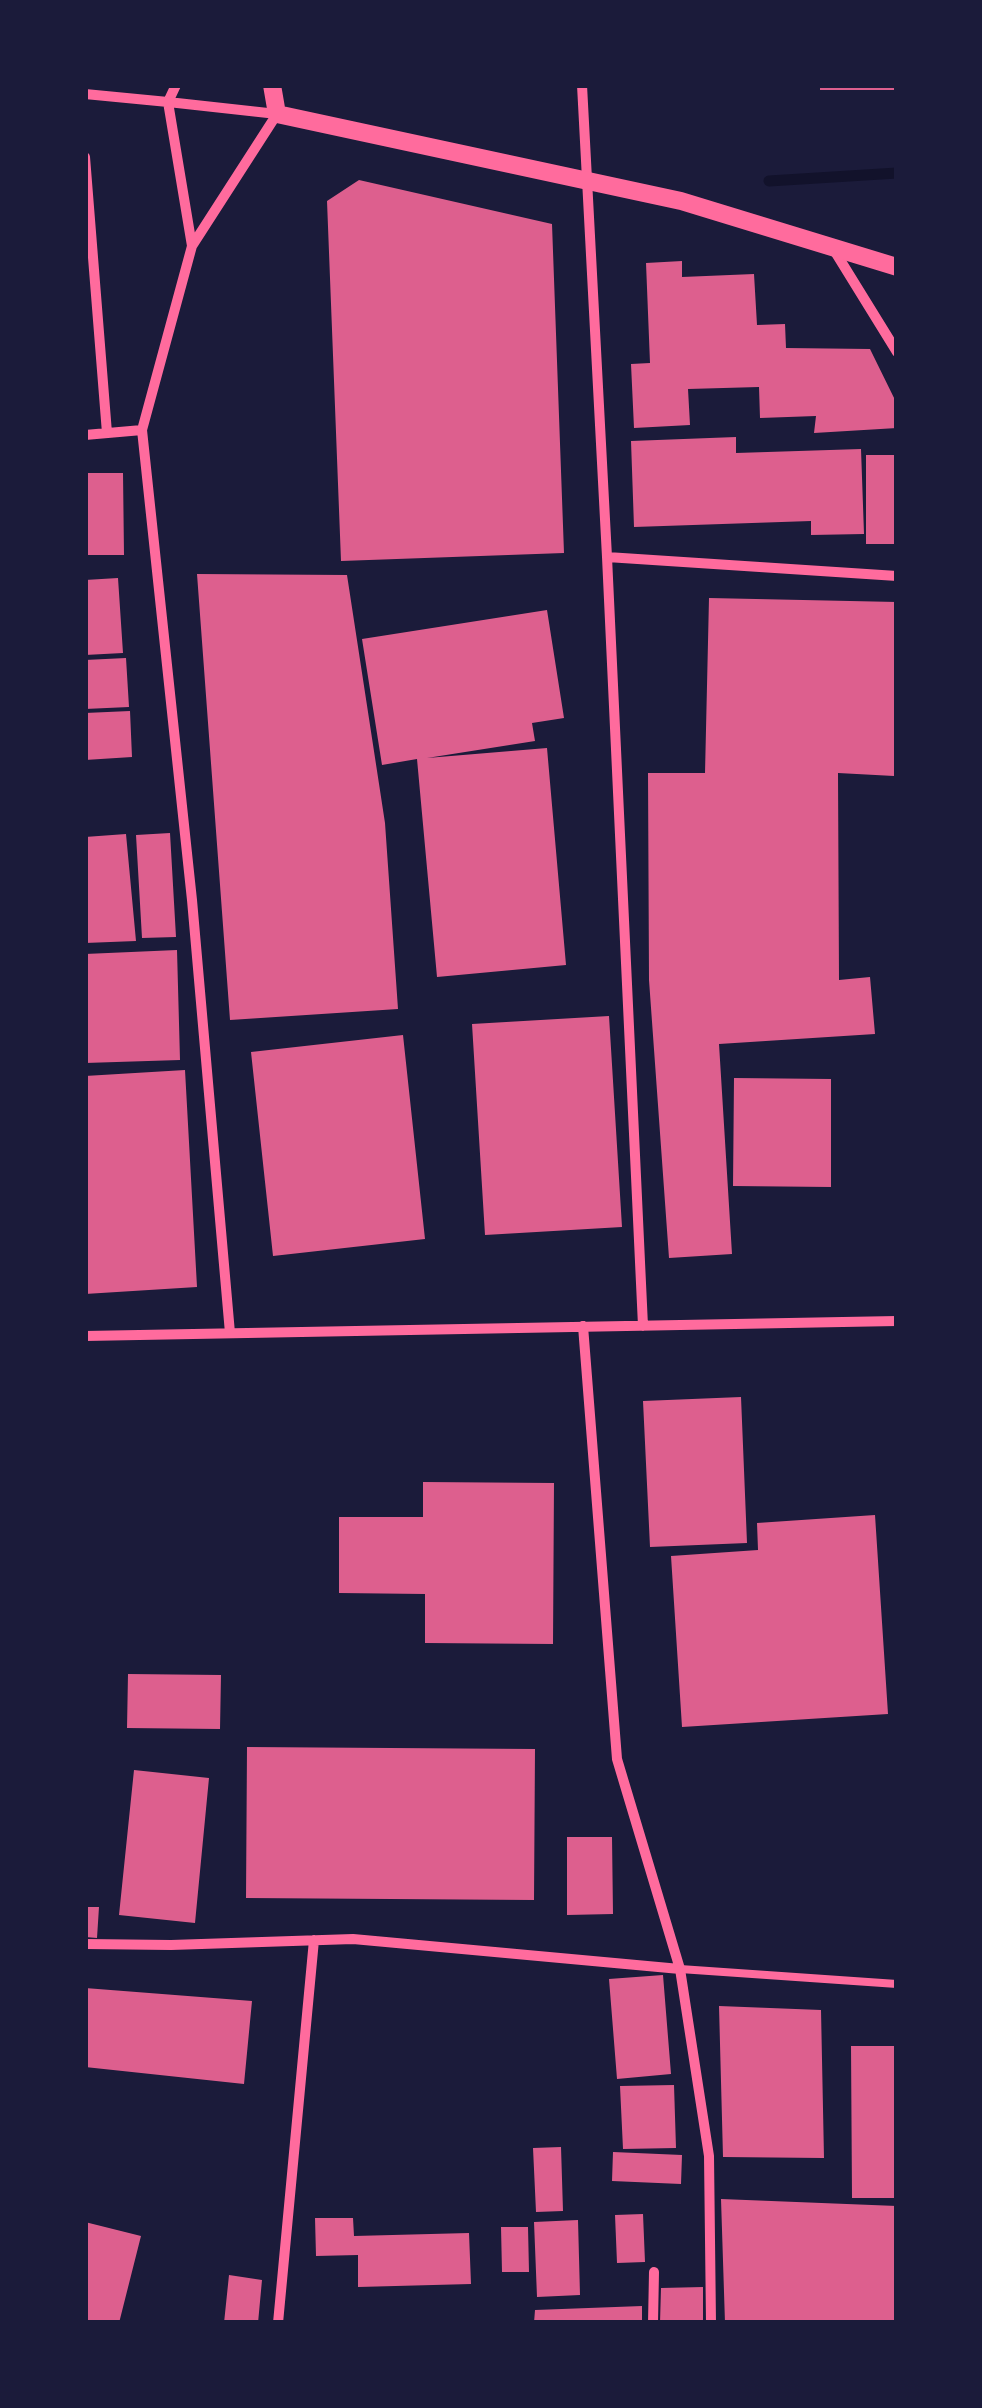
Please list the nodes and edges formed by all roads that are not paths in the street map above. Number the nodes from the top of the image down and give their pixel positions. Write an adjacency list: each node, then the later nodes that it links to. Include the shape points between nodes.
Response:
1 (176, 85): 5 (street)
2 (272, 85): 6 (street)
3 (582, 85): 8 (street)
4 (85, 94): 5 (street)
5 (168, 102): 6 (street); 9 (street)
6 (277, 114): 8 (street); 9 (street)
7 (85, 157): 14 (street)
8 (587, 181): 10 (street, via 680,200); 16 (street)
9 (192, 246): 13 (street)
10 (832, 247): 11 (street); 12 (street)
11 (897, 267)
12 (897, 352)
13 (142, 430): 14 (street); 21 (street)
14 (107, 433): 15 (street)
15 (85, 434)
16 (607, 557): 17 (street); 20 (street)
17 (897, 576)
18 (897, 1321): 20 (street)
19 (584, 1326): 20 (street); 21 (street); 25 (street, via 617,1759)
20 (643, 1326)
21 (230, 1333): 22 (street)
22 (85, 1336)
23 (314, 1940): 24 (street); 25 (street); 28 (street)
24 (85, 1944)
25 (680, 1970): 26 (lane); 30 (street, via 709,2156)
26 (897, 1984)
27 (654, 2272): 29 (street)
28 (278, 2323)
29 (654, 2323)
30 (711, 2323)

